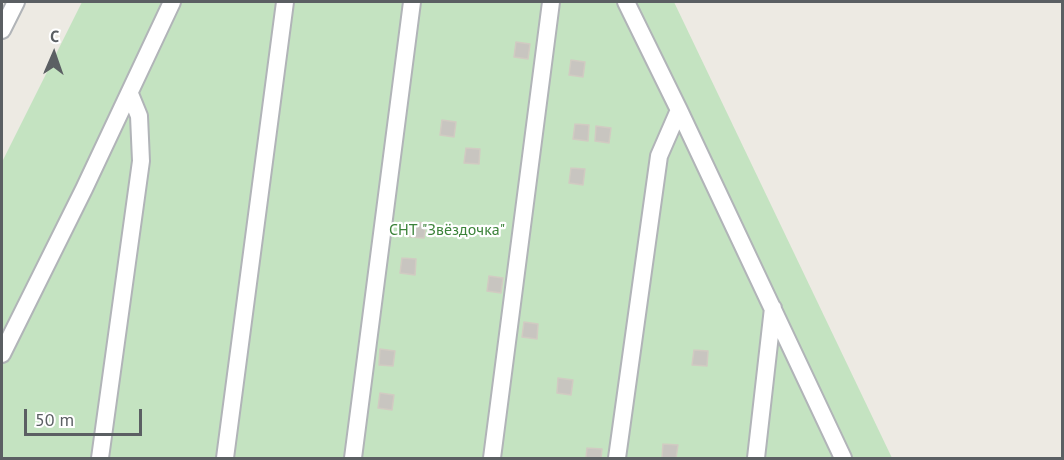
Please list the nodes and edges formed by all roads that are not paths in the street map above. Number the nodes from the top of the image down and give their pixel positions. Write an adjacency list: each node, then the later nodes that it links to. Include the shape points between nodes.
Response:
1 (16, 2): 7 (street)
2 (172, 2): 8 (street)
3 (285, 2): 13 (street)
4 (412, 2): 14 (street)
5 (551, 2): 15 (street)
6 (626, 2): 9 (street)
7 (2, 30)
8 (130, 94): 11 (street); 12 (street, via 139,116 141,160)
9 (679, 110): 10 (street); 16 (street, via 658,156)
10 (772, 308): 17 (street); 18 (street)
11 (2, 354)
12 (100, 459)
13 (225, 459)
14 (353, 459)
15 (492, 459)
16 (617, 459)
17 (756, 459)
18 (843, 459)

